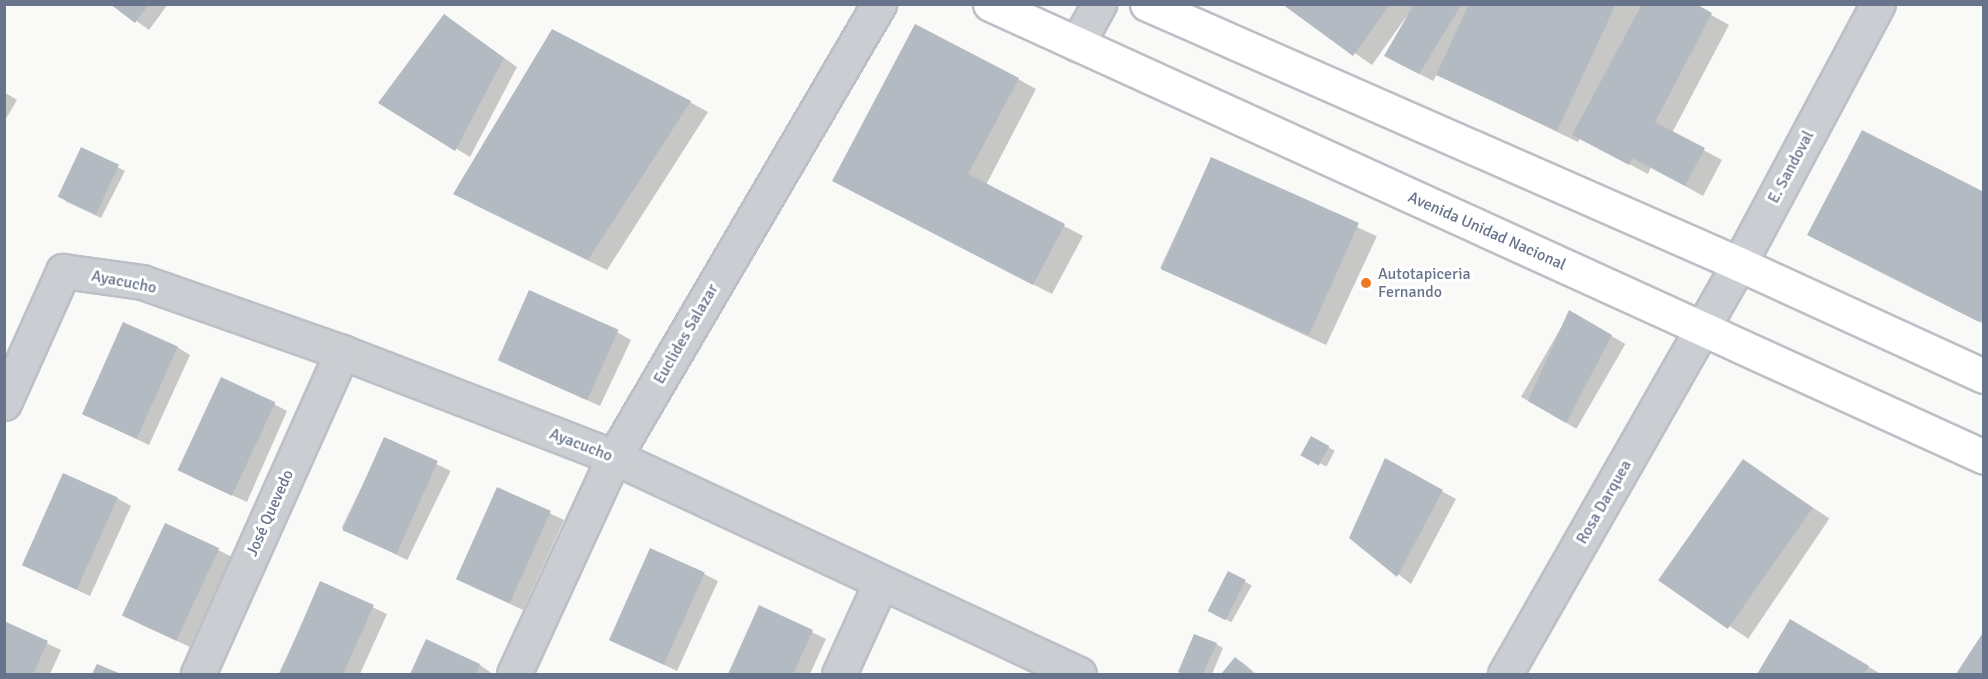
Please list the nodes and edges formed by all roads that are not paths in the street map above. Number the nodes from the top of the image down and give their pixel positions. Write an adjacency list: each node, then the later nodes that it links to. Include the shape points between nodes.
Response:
1 (879, 4): 13 (street, Euclides Salazar)
2 (990, 4): 6 (main road, Avenida Unidad Nacional)
3 (1099, 4): 6 (street)
4 (1147, 4): 7 (main road)
5 (1878, 4): 7 (street, E. Sandoval)
6 (1077, 44): 8 (main road, Avenida Unidad Nacional)
7 (1740, 264): 8 (street, E. Sandoval); 10 (main road)
8 (1702, 328): 12 (main road, Avenida Unidad Nacional); 19 (street, Rosa Darquea)
9 (342, 352): 11 (street, Ayacucho, via 142,282 63,271); 13 (street, Ayacucho); 15 (street, José Quevedo)
10 (1983, 375)
11 (4, 404)
12 (1983, 457)
13 (614, 458): 14 (street, Ayacucho); 16 (street, Euclides Salazar)
14 (880, 584): 17 (street); 18 (street, Ayacucho)
15 (198, 675)
16 (514, 675)
17 (839, 675)
18 (1079, 675)
19 (1505, 675)

